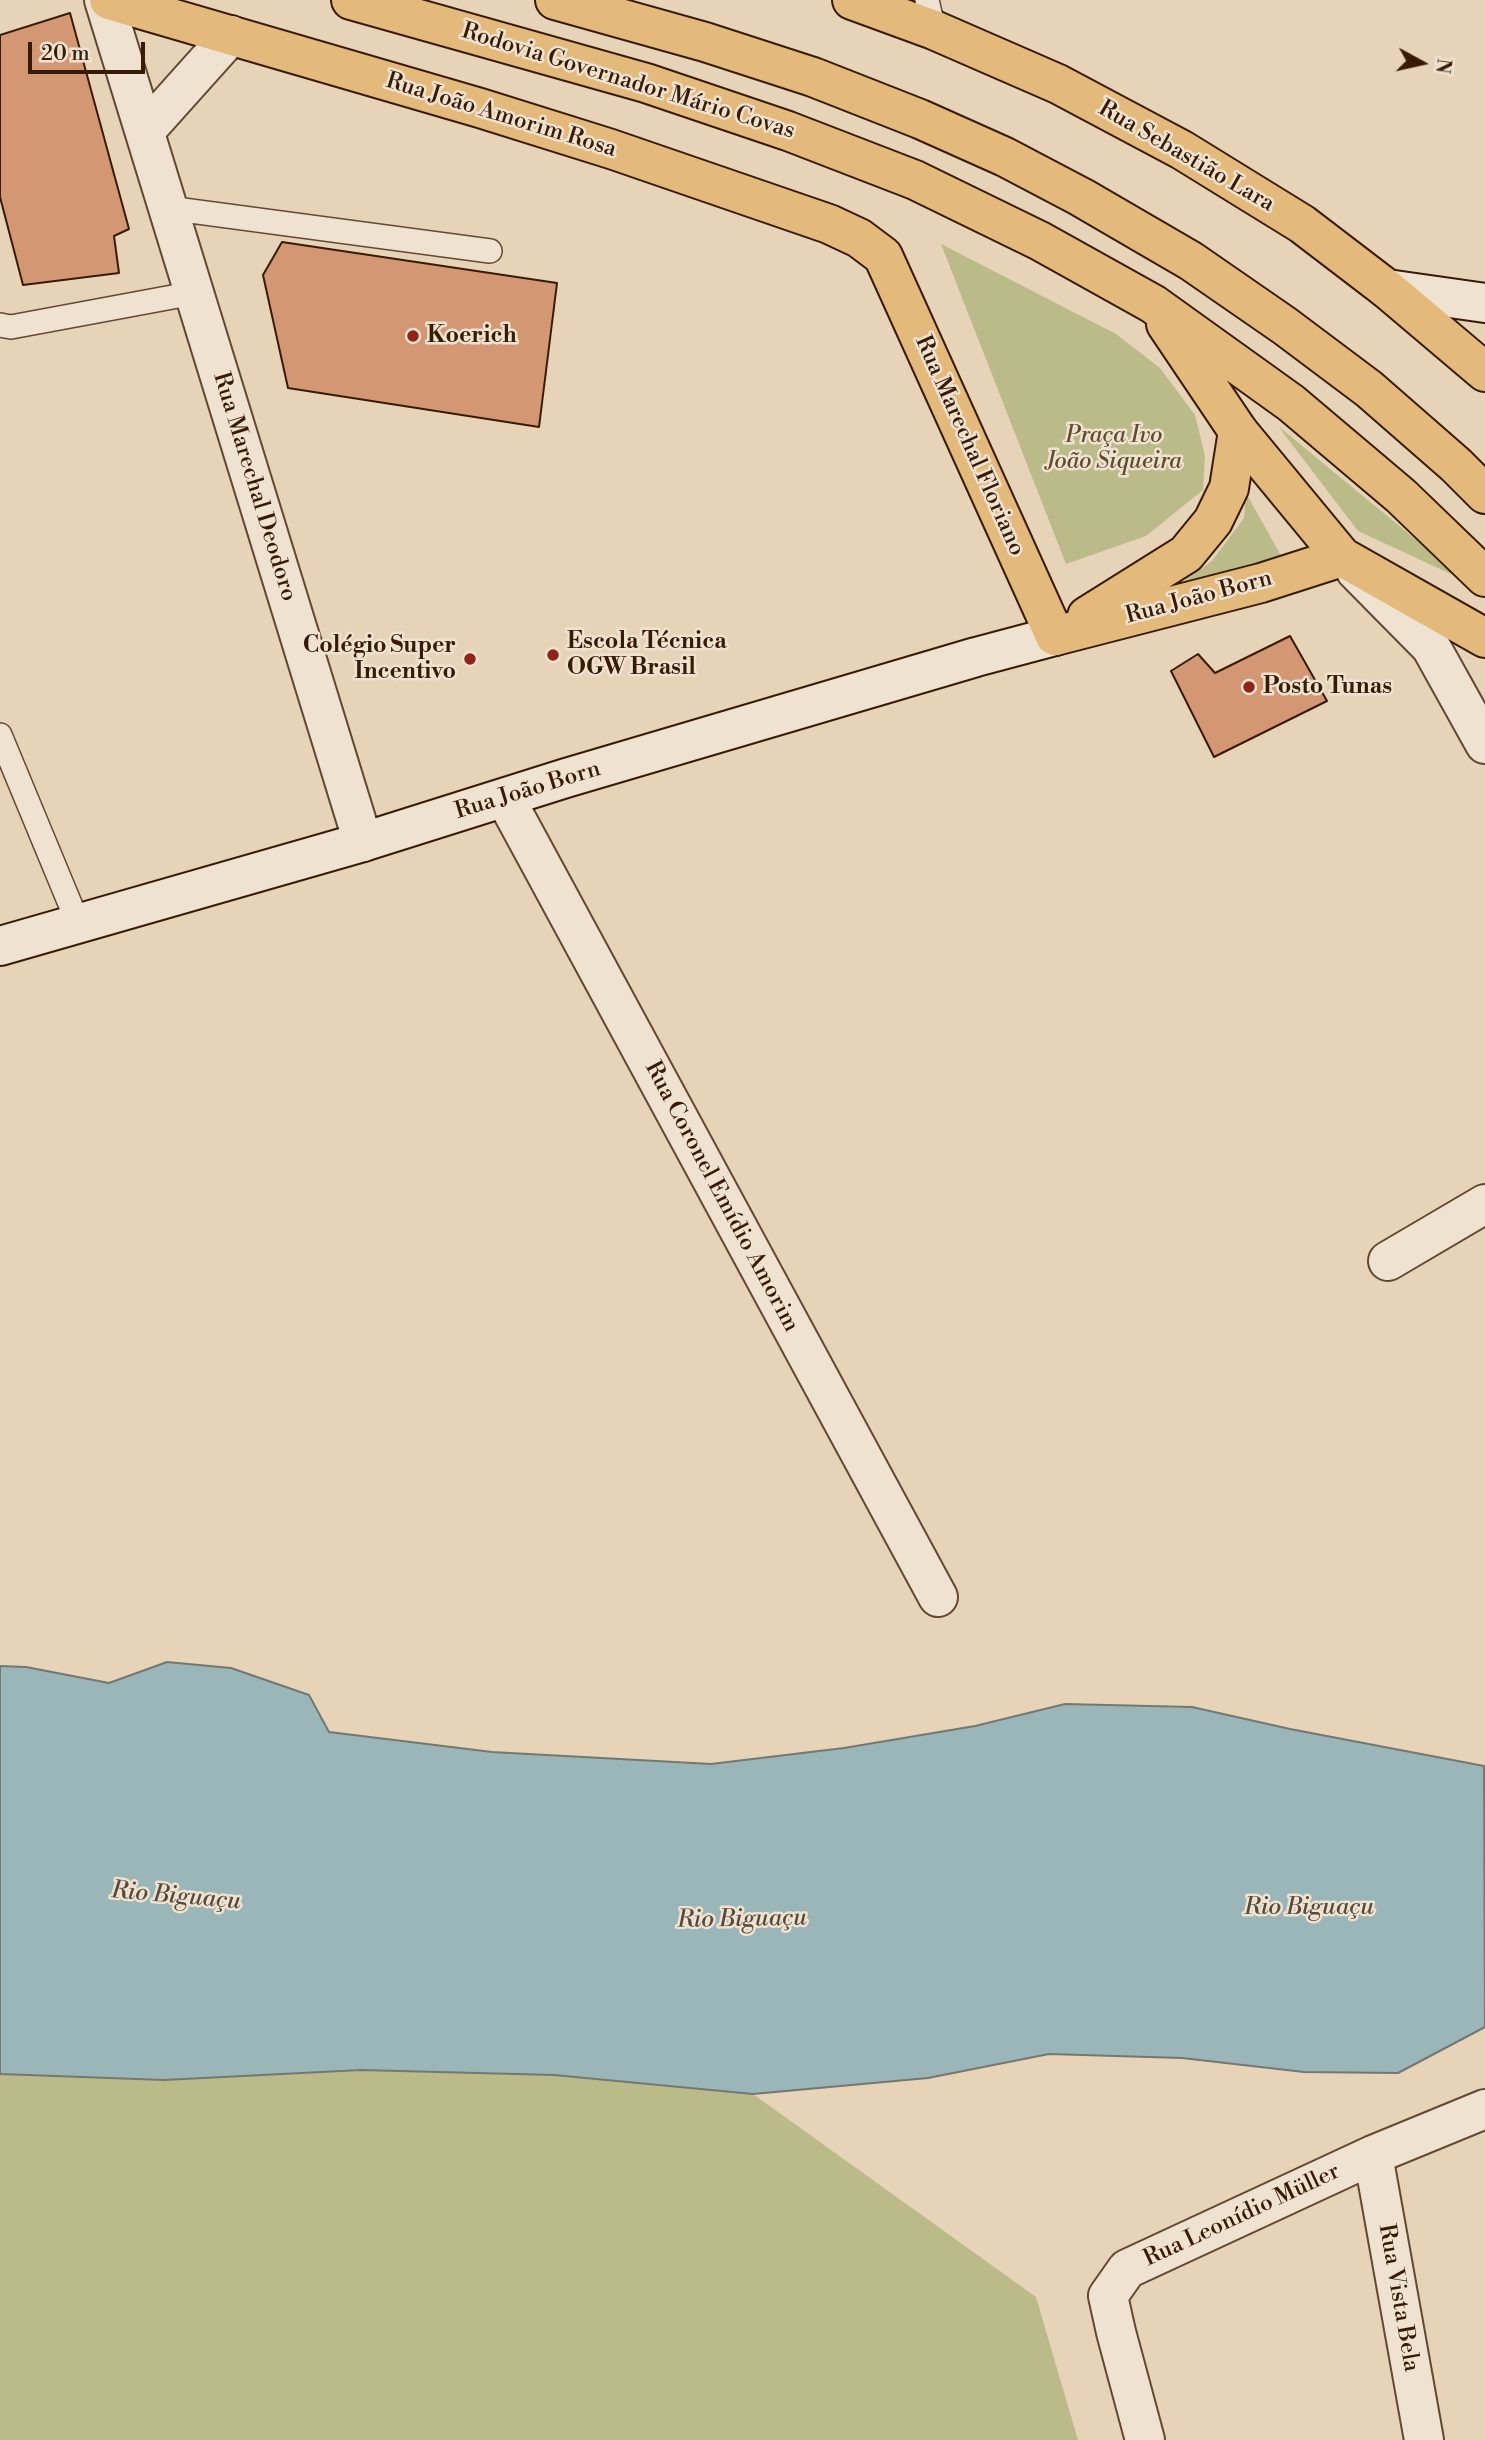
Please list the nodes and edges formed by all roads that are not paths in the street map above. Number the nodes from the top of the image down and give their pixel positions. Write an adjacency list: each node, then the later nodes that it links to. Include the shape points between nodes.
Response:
1 (107, 0): 6 (main road, Rua João Amorim Rosa); 7 (street, Rua Marechal Deodoro)
2 (351, 0): 14 (main road, Rodovia Governador Mário Covas, via 646,83 788,131 915,180 1040,241)
3 (555, 0): 18 (main road, via 813,77 920,119 1080,197 1192,261 1285,326 1369,389)
4 (852, 0): 5 (main road, Rua Sebastião Lara)
5 (931, 15): 11 (main road, Rua Sebastião Lara, via 1182,150 1302,224)
6 (230, 35): 7 (street); 10 (main road, Rua João Amorim Rosa, via 624,154 829,224)
7 (145, 131): 8 (street, Rua Marechal Deodoro)
8 (168, 208): 9 (lane); 12 (street, Rua Marechal Deodoro)
9 (490, 251)
10 (883, 256): 21 (main road, Rua Marechal Floriano)
11 (1387, 289): 13 (street); 16 (main road, Rua Sebastião Lara)
12 (194, 293): 15 (lane, via 11,327); 26 (street, Rua Marechal Deodoro)
13 (1485, 303)
14 (1153, 304): 17 (main road); 20 (main road, Rodovia Governador Mário Covas, via 1291,402 1401,496)
15 (0, 324)
16 (1485, 372)
17 (1238, 431): 19 (main road); 21 (main road, Rua João Born, via 1229,488 1213,521 1186,554)
18 (1485, 494)
19 (1342, 557): 21 (main road, Rua João Born, via 1261,583); 22 (main road); 24 (street, via 1431,647)
20 (1485, 577)
21 (1055, 636): 25 (street, Rua João Born)
22 (1485, 638)
23 (0, 735): 27 (lane)
24 (1485, 744)
25 (505, 798): 26 (street, Rua João Born); 31 (street, Rua Coronel Emídio Amorim)
26 (363, 842): 27 (street, Rua João Born)
27 (78, 923): 28 (street, Rua João Born)
28 (0, 946)
29 (1485, 1204): 30 (street)
30 (1388, 1261)
31 (938, 1597)
32 (1485, 2109): 33 (street, Rua Leonídio Müller)
33 (1373, 2155): 34 (street, Rua Leonídio Müller, via 1126,2269 1108,2296); 35 (street, Rua Vista Bela)
34 (1145, 2440)
35 (1424, 2440)

